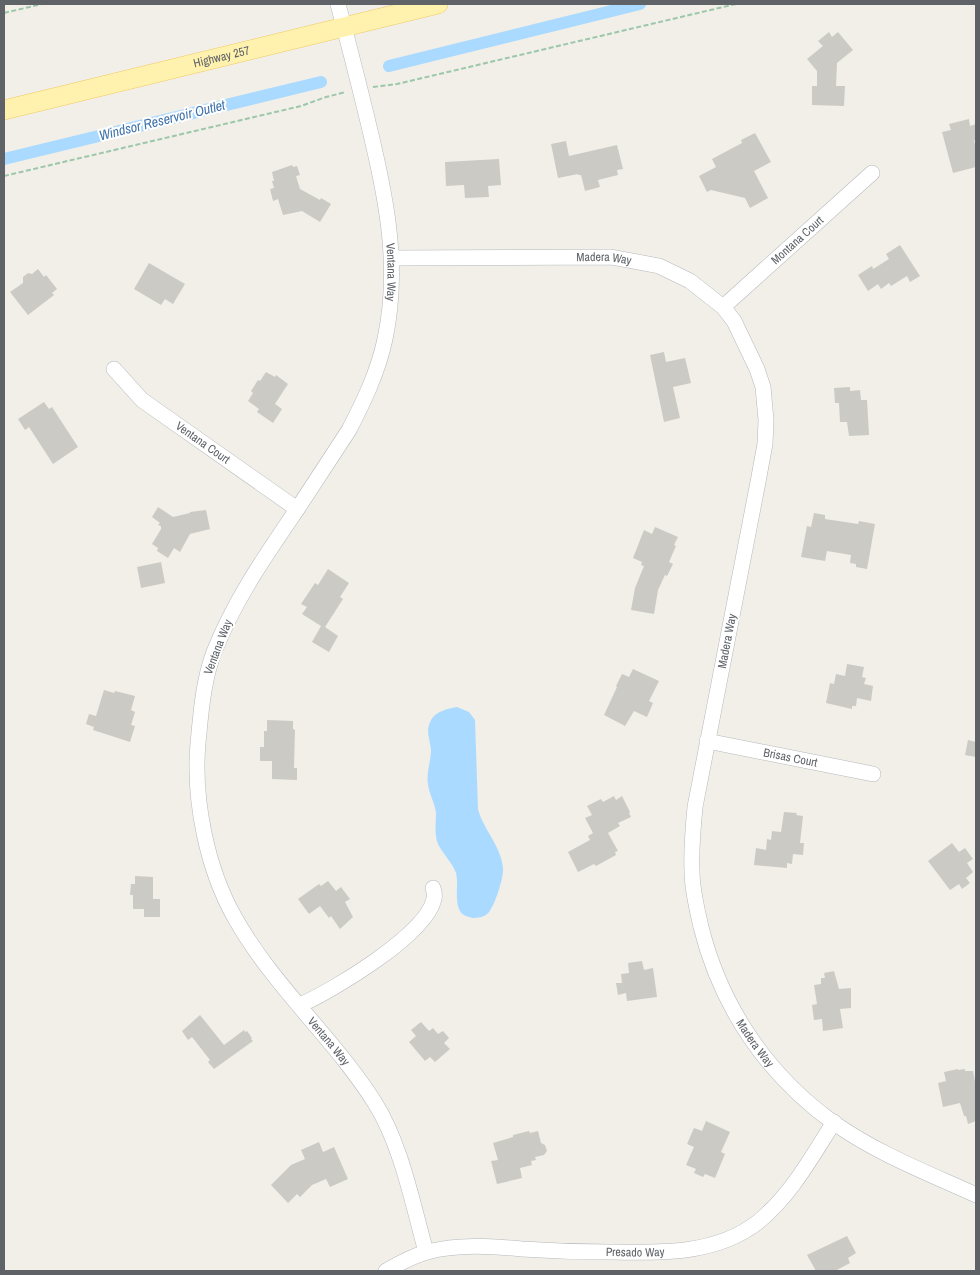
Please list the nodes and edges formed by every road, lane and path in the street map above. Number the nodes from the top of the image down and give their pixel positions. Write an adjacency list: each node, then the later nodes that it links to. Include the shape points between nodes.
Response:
1 (42, 4): 4 (path)
2 (338, 4): 5 (street, Ventana Way)
3 (438, 4): 5 (main road, Highway 257)
4 (4, 13)
5 (344, 27): 6 (main road, Highway 257); 8 (street, Ventana Way, via 384,192)
6 (4, 110)
7 (872, 173): 9 (street, Montana Court)
8 (392, 258): 9 (street, Madera Way, via 625,258 673,271); 11 (street, Ventana Way, via 389,315 371,384 349,430)
9 (723, 308): 12 (street, Madera Way, via 734,321 753,357 763,387 766,420 765,444)
10 (114, 369): 11 (street, Ventana Court, via 142,400)
11 (297, 509): 15 (street, Ventana Way, via 247,584 213,654 203,696 197,769 208,847 234,918)
12 (707, 741): 13 (street, Brisas Court); 16 (street, Madera Way, via 692,841 697,909 707,949 734,1013 759,1051 787,1084)
13 (873, 774)
14 (433, 888): 15 (street, via 434,900 428,911 398,942 363,970)
15 (300, 1005): 18 (street, Ventana Way, via 344,1059 385,1121)
16 (834, 1122): 17 (street, Madera Way, via 885,1153); 18 (street, Presado Way, via 800,1175 769,1212 747,1229 716,1243 696,1249 656,1253 488,1246)
17 (976, 1195)
18 (426, 1252): 19 (street, Presado Way)
19 (386, 1271)

